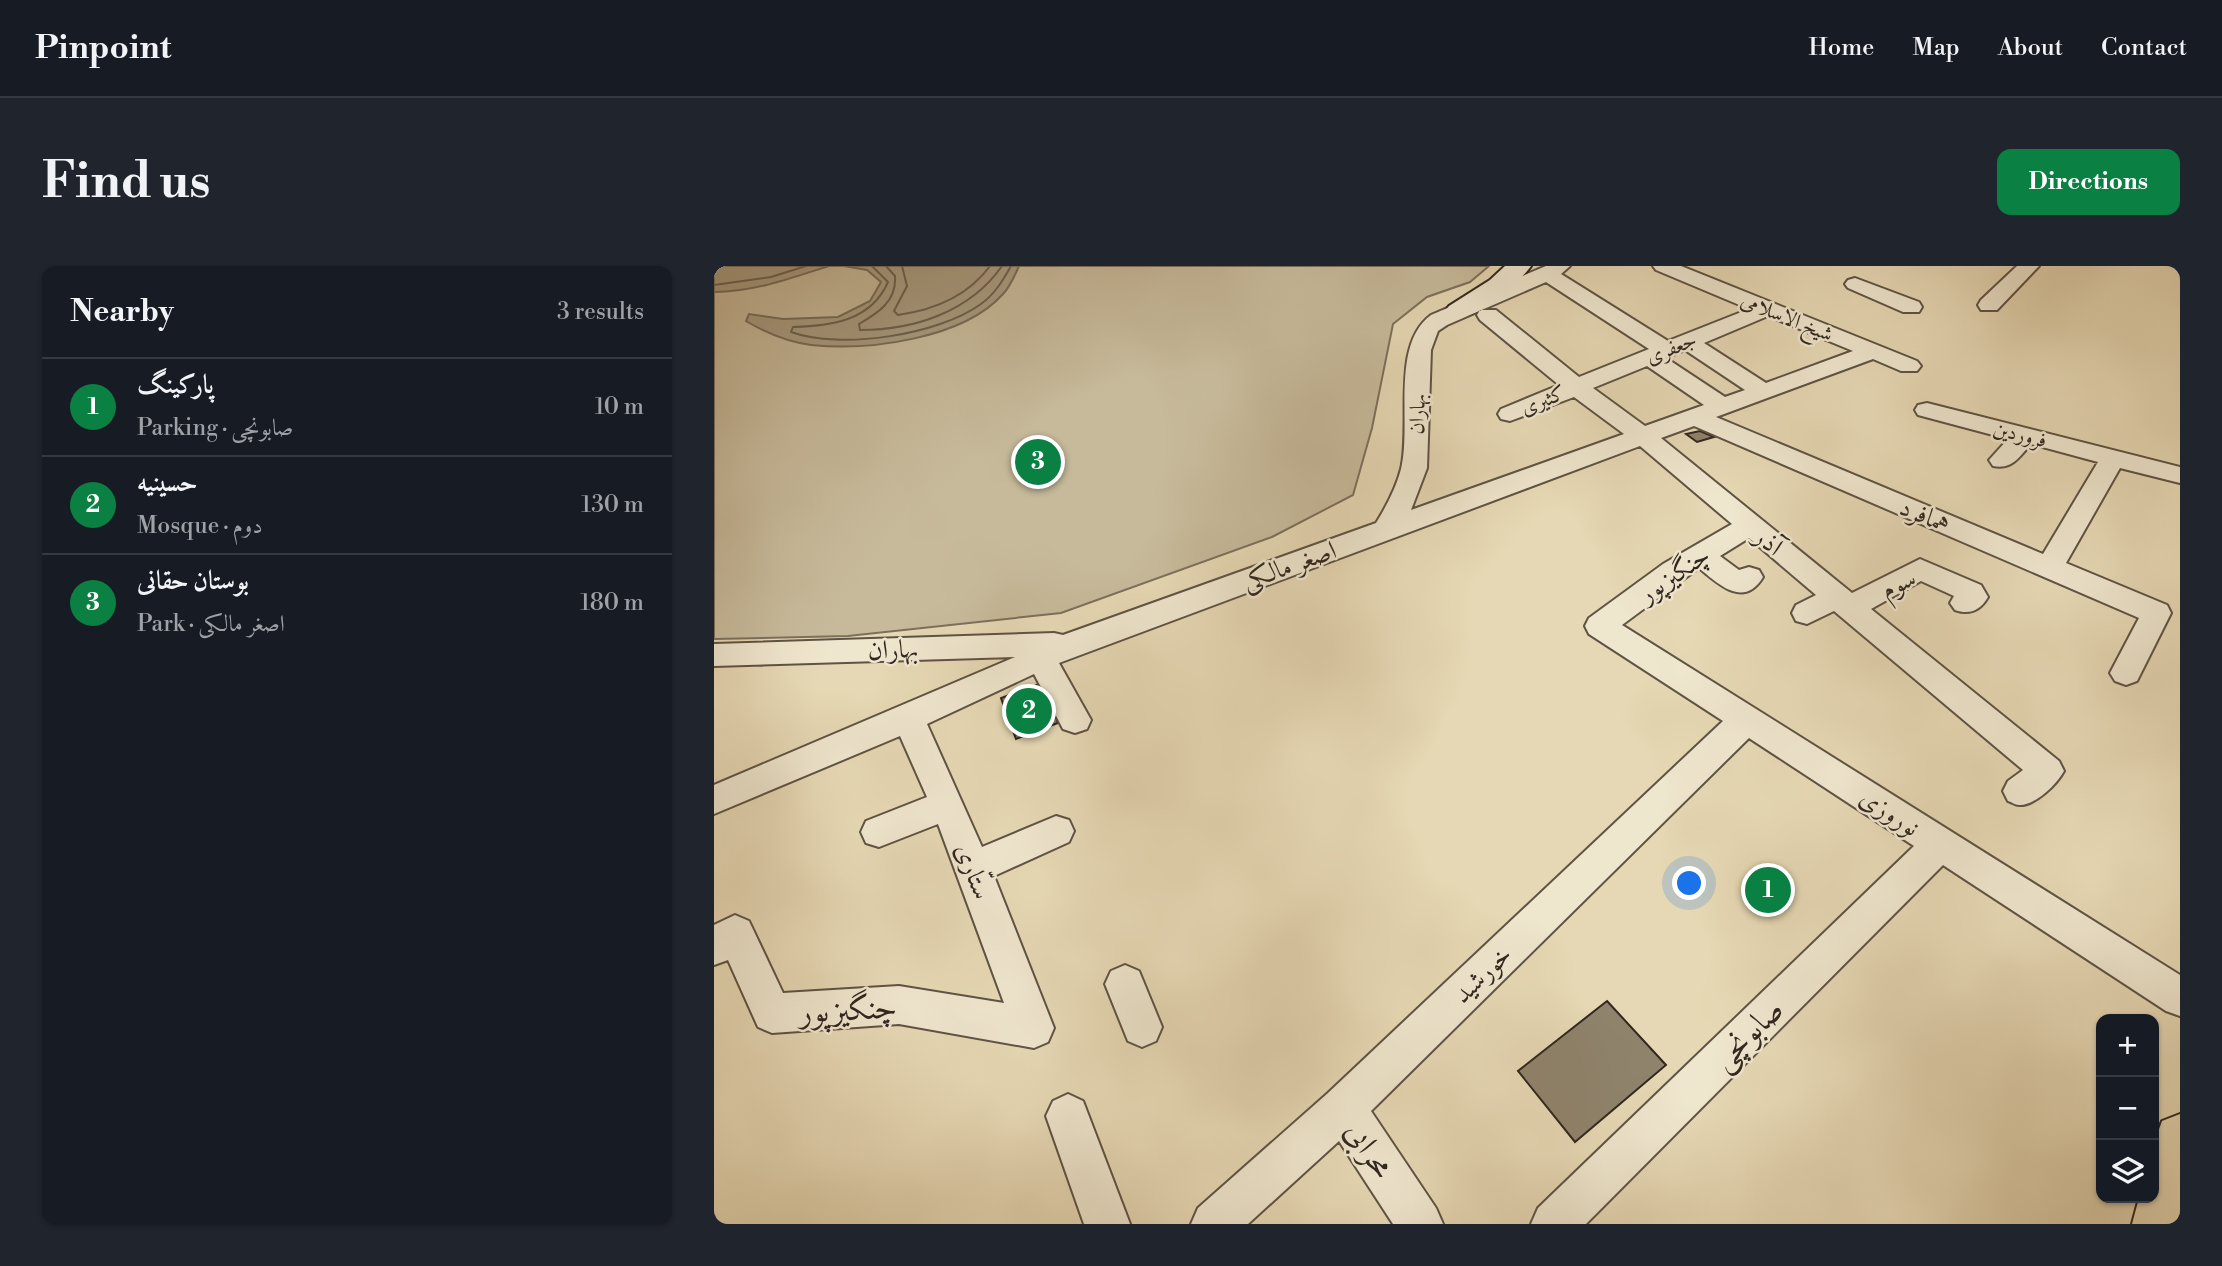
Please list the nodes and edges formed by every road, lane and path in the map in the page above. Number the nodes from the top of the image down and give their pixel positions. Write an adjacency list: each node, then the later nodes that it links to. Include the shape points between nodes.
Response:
1 (1519, 266): 9 (street)
2 (1663, 266): 8 (street, شیخ الاسلامی)
3 (2029, 266): 6 (street)
4 (1554, 270): 9 (street); 11 (street)
5 (1856, 285): 7 (street)
6 (1989, 305)
7 (1911, 307)
8 (1767, 309): 11 (street, جعفری); 12 (street, شیخ الاسلامی)
9 (1458, 312): 26 (street, بهاران, via 1428,328 1423,337 1414,468)
10 (1488, 315): 14 (street, آذر)
11 (1667, 349): 14 (street, جعفری); 15 (street); 16 (street)
12 (1872, 352): 13 (street, شیخ الاسلامی); 15 (street, اصغر مالکی)
13 (1909, 366)
14 (1576, 387): 18 (street, کثیری); 20 (street, آذر)
15 (1764, 392): 16 (street, اصغر مالکی)
16 (1724, 407): 19 (street, اصغر مالکی)
17 (1927, 410): 21 (street, فروردین)
18 (1510, 414)
19 (1695, 417): 20 (street, اصغر مالکی); 28 (street, همافرد)
20 (1643, 436): 25 (street, آذر); 26 (street, اصغر مالکی)
21 (2025, 436): 22 (street, فروردین); 23 (street)
22 (2113, 458): 24 (street, فروردین); 28 (street)
23 (2002, 460)
24 (2180, 475)
25 (1751, 525): 27 (street, چنگیزپور); 30 (street, آذر)
26 (1385, 530): 34 (street, اصغر مالکی)
27 (1700, 554): 29 (street, via 1736,583); 33 (street, چنگیزپور)
28 (2049, 568): 37 (street, همافرد, via 2156,614)
29 (1749, 577)
30 (1844, 602): 31 (street, سوم, via 1920,569 1971,592 1973,597); 32 (street); 41 (street, آذر, via 2047,771)
31 (1965, 603)
32 (1807, 613)
33 (1600, 626): 40 (street, نوروزی)
34 (1072, 645): 35 (street, بهاران); 36 (street, اصغر مالکی)
35 (714, 655)
36 (1041, 659): 38 (street, اصغر مالکی); 39 (street)
37 (2126, 673)
38 (908, 718): 42 (street, اصغر مالکی); 43 (street, ستّاری)
39 (1075, 720)
40 (1746, 720): 46 (street, نوروزی); 53 (street, خورشید)
41 (2020, 790)
42 (714, 800)
43 (948, 804): 45 (street); 47 (street, ستّاری)
44 (1056, 831): 47 (street)
45 (879, 832)
46 (1940, 844): 50 (street, نوروزی); 59 (street, صابونچی)
47 (973, 868): 52 (street, ستّاری)
48 (714, 947): 52 (street, چنگیزپور, via 735,933 772,1013 899,1004)
49 (1125, 984): 51 (street)
50 (2180, 998)
51 (1142, 1027)
52 (1034, 1028)
53 (1343, 1108): 57 (street, خورشید); 58 (street, محرابی)
54 (1068, 1116): 56 (street)
55 (2180, 1139): 60 (main road)
56 (1107, 1224)
57 (1214, 1224)
58 (1420, 1224)
59 (1554, 1224)
60 (2159, 1224)

